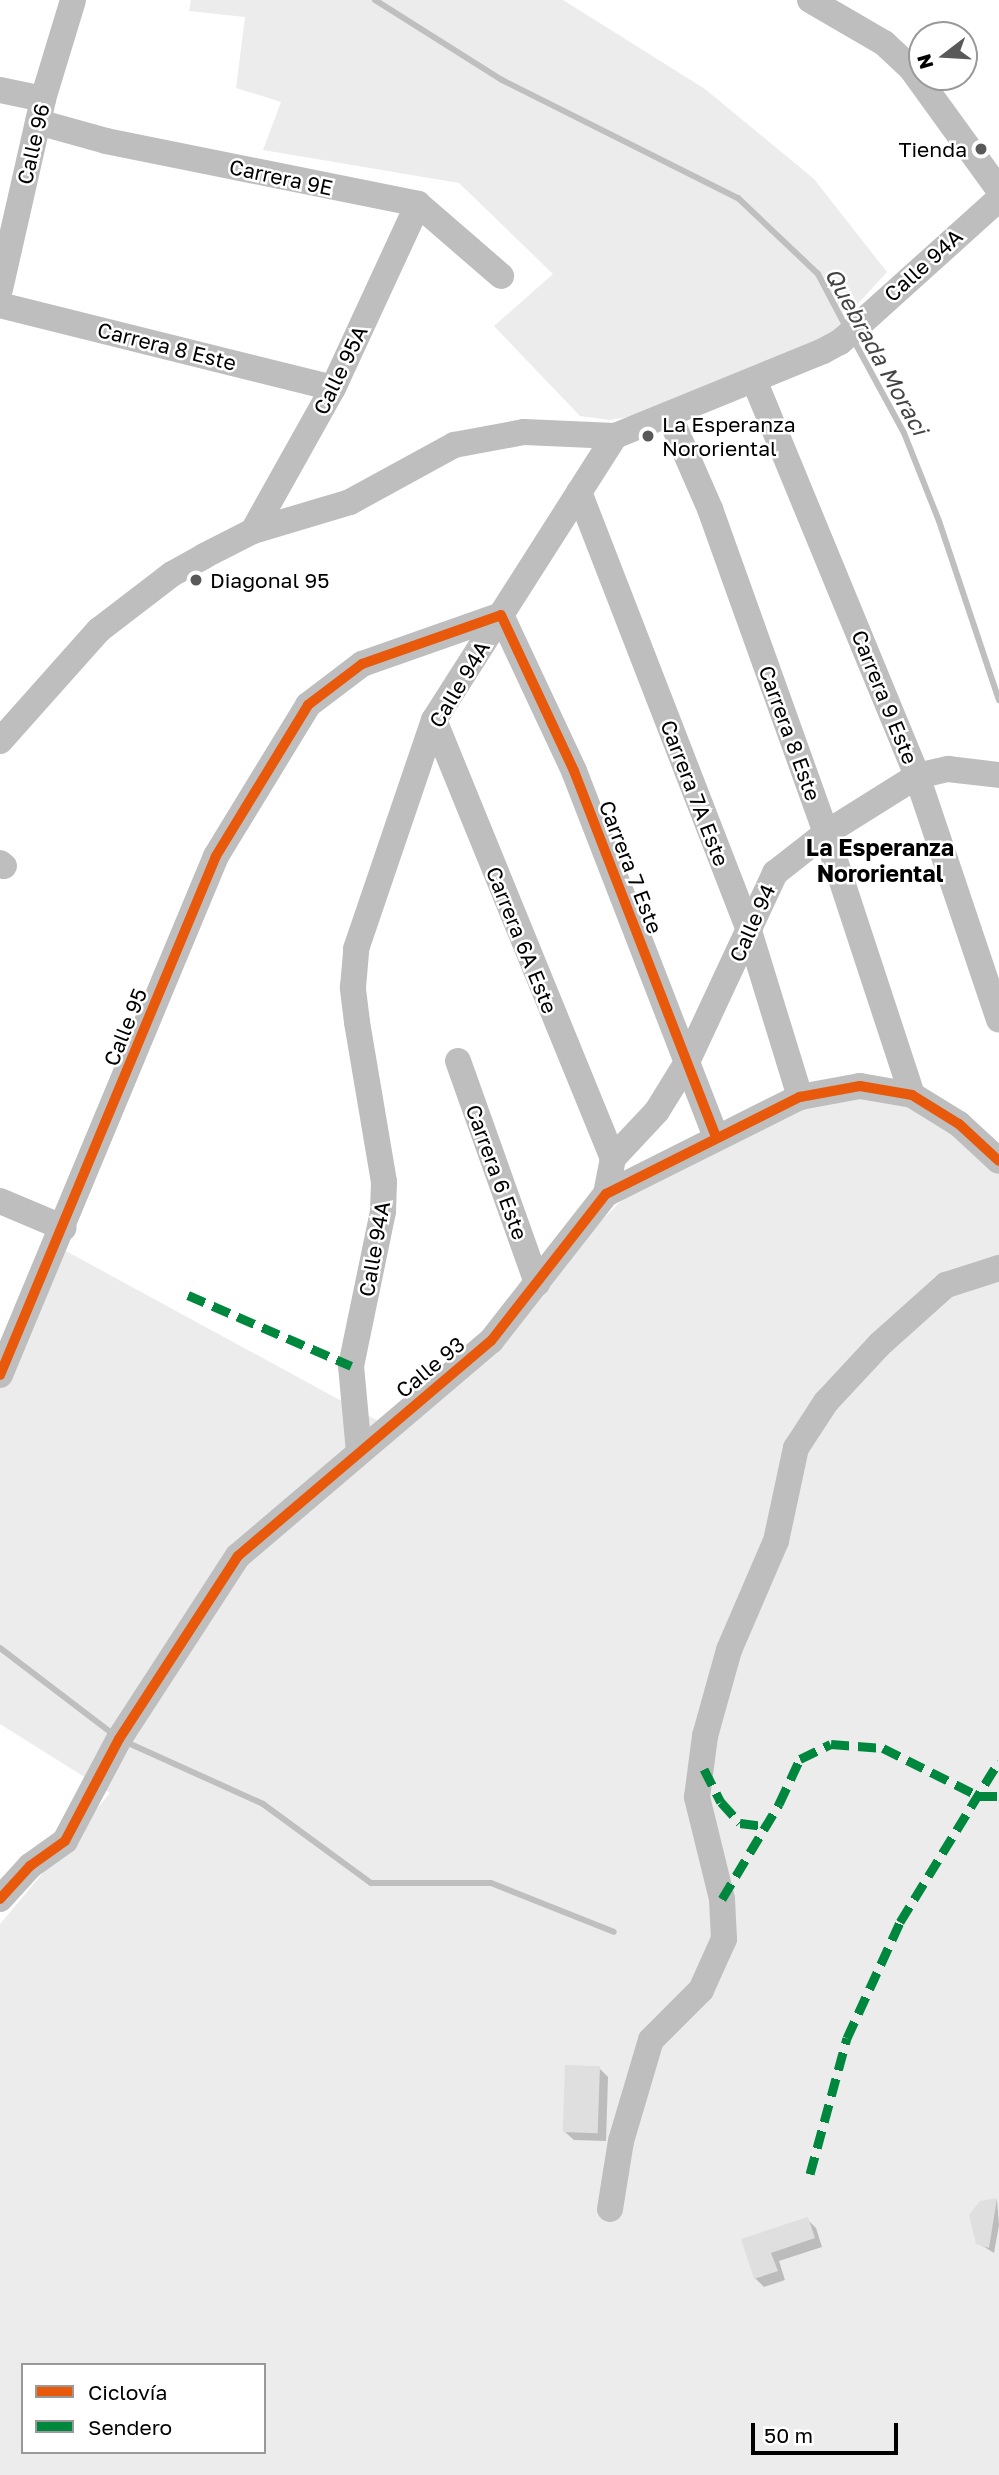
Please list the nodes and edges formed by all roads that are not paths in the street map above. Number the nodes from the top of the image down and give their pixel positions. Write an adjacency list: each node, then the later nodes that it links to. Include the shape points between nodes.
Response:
1 (73, 0): 4 (street, Calle 96)
2 (810, 0): 5 (street, via 884,43 910,67)
3 (0, 90): 4 (street, Carrera 9E)
4 (40, 110): 7 (street, Carrera 9E, via 106,141); 9 (street, Calle 96)
5 (999, 190)
6 (999, 199): 11 (street, Calle 94A, via 840,342)
7 (418, 204): 8 (street, Carrera 9E); 12 (street, Calle 95A)
8 (501, 276)
9 (0, 289)
10 (0, 305): 12 (street, Carrera 8 Este)
11 (754, 380): 13 (street, Calle 94A); 21 (street, Carrera 9 Este)
12 (333, 388): 16 (street, Calle 95A)
13 (669, 415): 14 (street, Calle 94A); 22 (street, Carrera 8 Este, via 710,509)
14 (615, 436): 15 (street, Calle 94A); 16 (street, via 488,435 423,459 350,502)
15 (579, 492): 17 (street, Calle 94A); 23 (street, Carrera 7A Este)
16 (253, 531): 19 (street, via 172,574 99,630)
17 (501, 615): 18 (street, Calle 94A); 26 (street, Carrera 7 Este, via 574,771); 34 (street, Calle 95, via 362,664 308,705 216,856)
18 (434, 720): 30 (street, Carrera 6A Este); 38 (street, Calle 94A, via 356,949 356,1010 384,1182 383,1211 351,1366)
19 (0, 741)
20 (999, 775): 21 (street, Calle 94, via 948,769)
21 (917, 776): 22 (street, Calle 94); 24 (street, Carrera 9 Este)
22 (826, 833): 23 (street, Calle 94, via 775,873); 27 (street, Carrera 8 Este)
23 (749, 931): 26 (street, Calle 94); 28 (street, Carrera 7A Este)
24 (999, 1020)
25 (458, 1061): 36 (street, Carrera 6 Este)
26 (686, 1064): 29 (street, Carrera 7 Este); 30 (street, Calle 94, via 657,1111)
27 (912, 1095): 28 (street, Calle 93, via 860,1086); 31 (street, Calle 93, via 959,1124)
28 (800, 1097): 29 (street, Calle 93)
29 (716, 1138): 32 (street, Calle 93)
30 (613, 1158): 32 (street)
31 (999, 1161)
32 (606, 1194): 36 (street, Calle 93)
33 (0, 1201): 34 (street)
34 (64, 1228): 37 (street, Calle 95)
35 (999, 1268): 40 (street, via 946,1285 917,1310 826,1402 796,1448 776,1541 729,1650 705,1736 697,1797 722,1899 724,1939 701,1990 651,2039 621,2140)
36 (537, 1283): 38 (street, Calle 93, via 491,1341)
37 (0, 1375)
38 (359, 1452): 39 (street, Calle 93, via 238,1556 119,1739 65,1841 30,1866)
39 (0, 1899)
40 (610, 2209)

